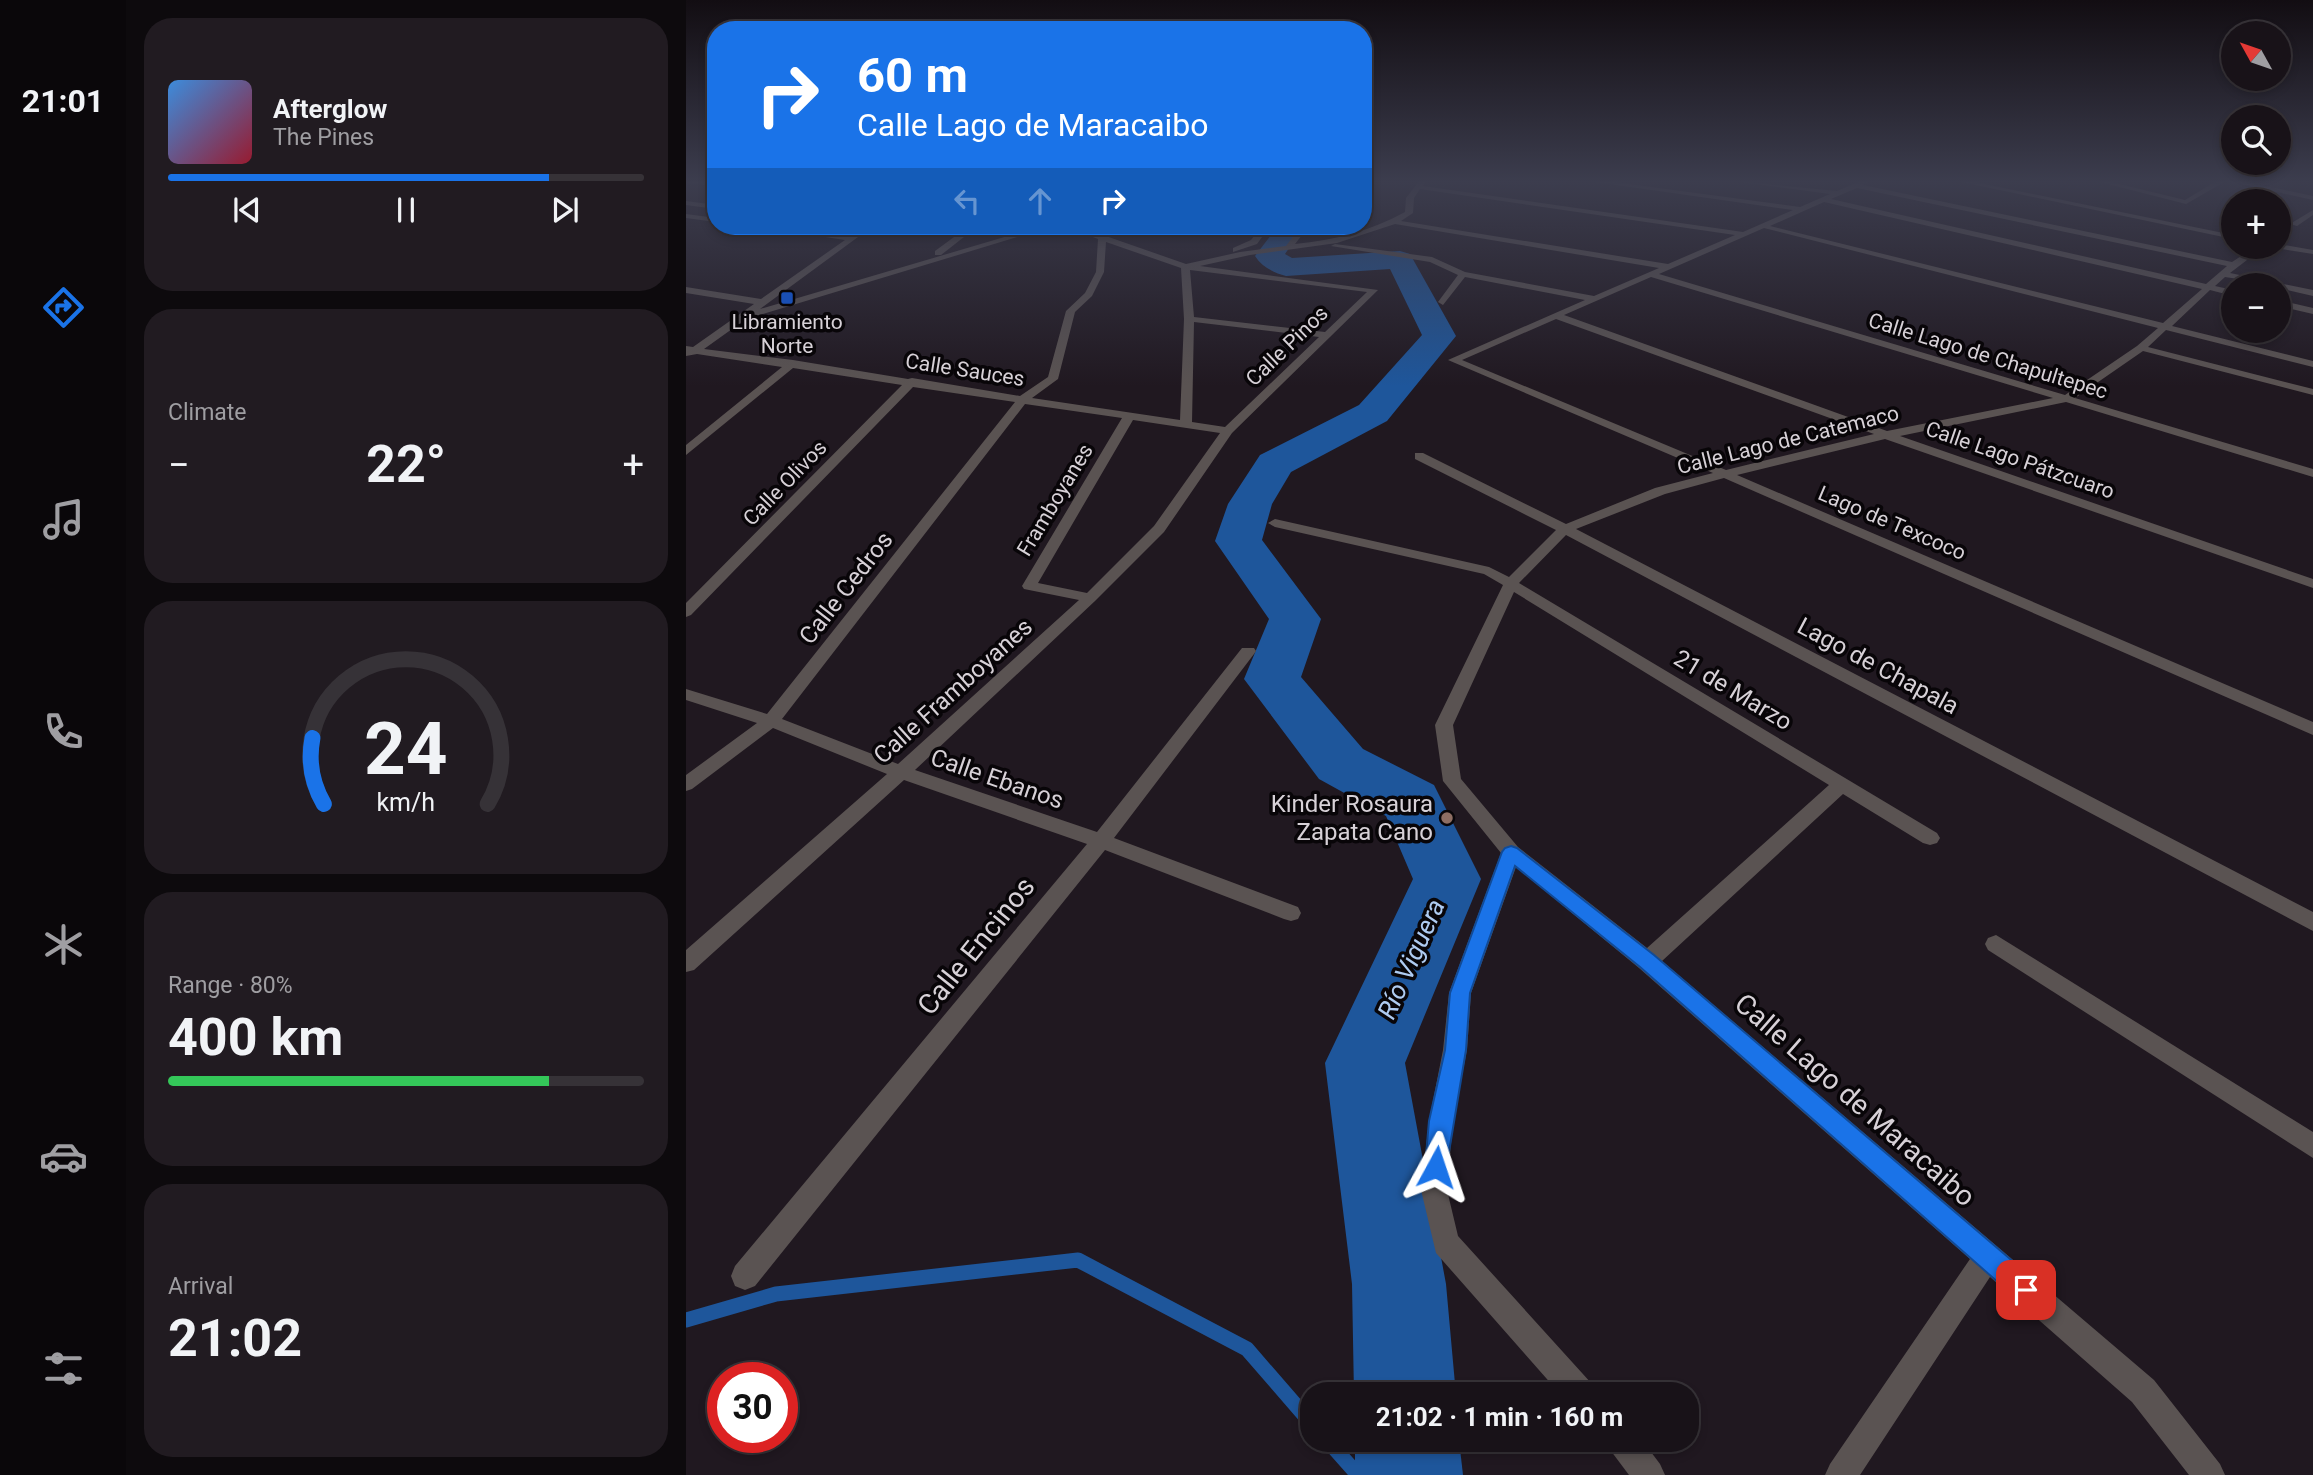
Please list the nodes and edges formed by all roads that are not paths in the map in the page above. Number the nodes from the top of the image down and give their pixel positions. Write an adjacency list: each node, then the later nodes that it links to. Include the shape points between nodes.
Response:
1 (836, 249): 31 (street)
2 (944, 249): 16 (street)
3 (967, 249): 16 (street)
4 (1098, 249): 46 (street, Calle Cedros, via 1100,272 1089,294 1071,311 1053,379)
5 (1133, 249): 19 (street)
6 (1238, 249): 18 (street)
7 (1288, 249): 18 (street)
8 (1349, 249): 23 (street, via 1432,260)
9 (1560, 249): 20 (street)
10 (1711, 249): 20 (street)
11 (1855, 249): 38 (street)
12 (2038, 249): 25 (street)
13 (2139, 249): 21 (street)
14 (2295, 249): 15 (street)
15 (2313, 252)
16 (930, 259): 36 (street)
17 (2243, 259): 21 (street, Calle Lago de Catemaco)
18 (1207, 262): 19 (street)
19 (1185, 267): 37 (street); 39 (street, Calle Pinos, via 1374,290)
20 (1672, 267): 24 (street)
21 (2228, 270): 22 (street); 25 (street, Calle Lago de Catemaco)
22 (2238, 273)
23 (1463, 274): 30 (street); 32 (street)
24 (1653, 275): 30 (street); 47 (street, Calle Lago de Chapultepec)
25 (2210, 288): 28 (street); 38 (street, Calle Lago de Catemaco)
26 (2291, 288): 29 (street)
27 (686, 290): 31 (street)
28 (2221, 290)
29 (2313, 292)
30 (1596, 299): 35 (street)
31 (762, 302): 36 (street)
32 (1443, 302)
33 (2291, 306): 34 (street)
34 (2313, 311)
35 (1557, 316): 51 (street, Calle Lago Pátzcuaro); 55 (street, Lago de Texcoco, via 1453,360)
36 (741, 317): 41 (street)
37 (1189, 319): 39 (street); 49 (street)
38 (2164, 326): 40 (street, Calle Lago de Catemaco); 43 (street)
39 (1326, 335): 50 (street, Calle Pinos)
40 (2141, 348): 45 (street); 47 (street, Calle Lago de Catemaco)
41 (689, 352): 42 (street, Calle Sauces)
42 (793, 363): 44 (street, Calle Sauces); 52 (street)
43 (2313, 364)
44 (912, 381): 46 (street, Calle Sauces); 61 (street, Calle Olivos)
45 (2313, 392)
46 (1023, 399): 48 (street, Calle Sauces); 64 (street, Calle Cedros)
47 (2067, 399): 51 (street, Calle Lago de Catemaco); 54 (street, Calle Lago de Chapultepec)
48 (1128, 418): 49 (street, Calle Sauces); 60 (street, Framboyanes, via 1029,586)
49 (1186, 426): 50 (street, Calle Sauces)
50 (1228, 431): 60 (street, Calle Framboyanes, via 1159,529)
51 (1886, 435): 55 (street, Calle Lago de Catemaco); 59 (street, Calle Lago Pátzcuaro)
52 (686, 451)
53 (1419, 456): 57 (street, Lago de Chapala)
54 (2313, 473)
55 (1725, 474): 57 (street, Calle Lago de Catemaco, via 1660,491); 65 (street, Lago de Texcoco)
56 (1275, 523): 58 (street, 21 de Marzo, via 1489,571)
57 (1565, 529): 58 (street, Calle Lago de Catemaco); 74 (street, Lago de Chapala)
58 (1511, 583): 67 (street, Calle Lago de Catemaco, via 1444,724); 69 (street, 21 de Marzo)
59 (2313, 584)
60 (1090, 598): 66 (street, Calle Framboyanes)
61 (686, 612)
62 (1248, 651): 71 (street, Calle Encinos)
63 (686, 694): 64 (street, Calle Ebanos)
64 (771, 722): 66 (street, Calle Ebanos); 68 (street, Calle Cedros)
65 (2313, 729)
66 (901, 772): 71 (street, Calle Ebanos); 77 (street, Calle Framboyanes)
67 (1452, 781): 72 (street, Calle Lago de Maracaibo)
68 (686, 784)
69 (1841, 785): 70 (street, 21 de Marzo); 76 (street)
70 (1930, 838)
71 (1101, 841): 73 (street, Calle Ebanos); 80 (street, Calle Encinos)
72 (1511, 852): 76 (street, Calle Lago de Maracaibo); 81 (street, via 1460,993 1434,1190 1446,1243)
73 (1291, 914)
74 (2313, 922)
75 (1996, 944): 78 (street)
76 (1647, 961): 79 (street, Calle Lago de Maracaibo)
77 (686, 963)
78 (2313, 1146)
79 (1988, 1256): 84 (street); 85 (street, Calle Lago de Maracaibo, via 2143,1391)
80 (745, 1276)
81 (1569, 1382)
82 (1631, 1452): 83 (street)
83 (1649, 1475)
84 (1841, 1475)
85 (2210, 1475)

